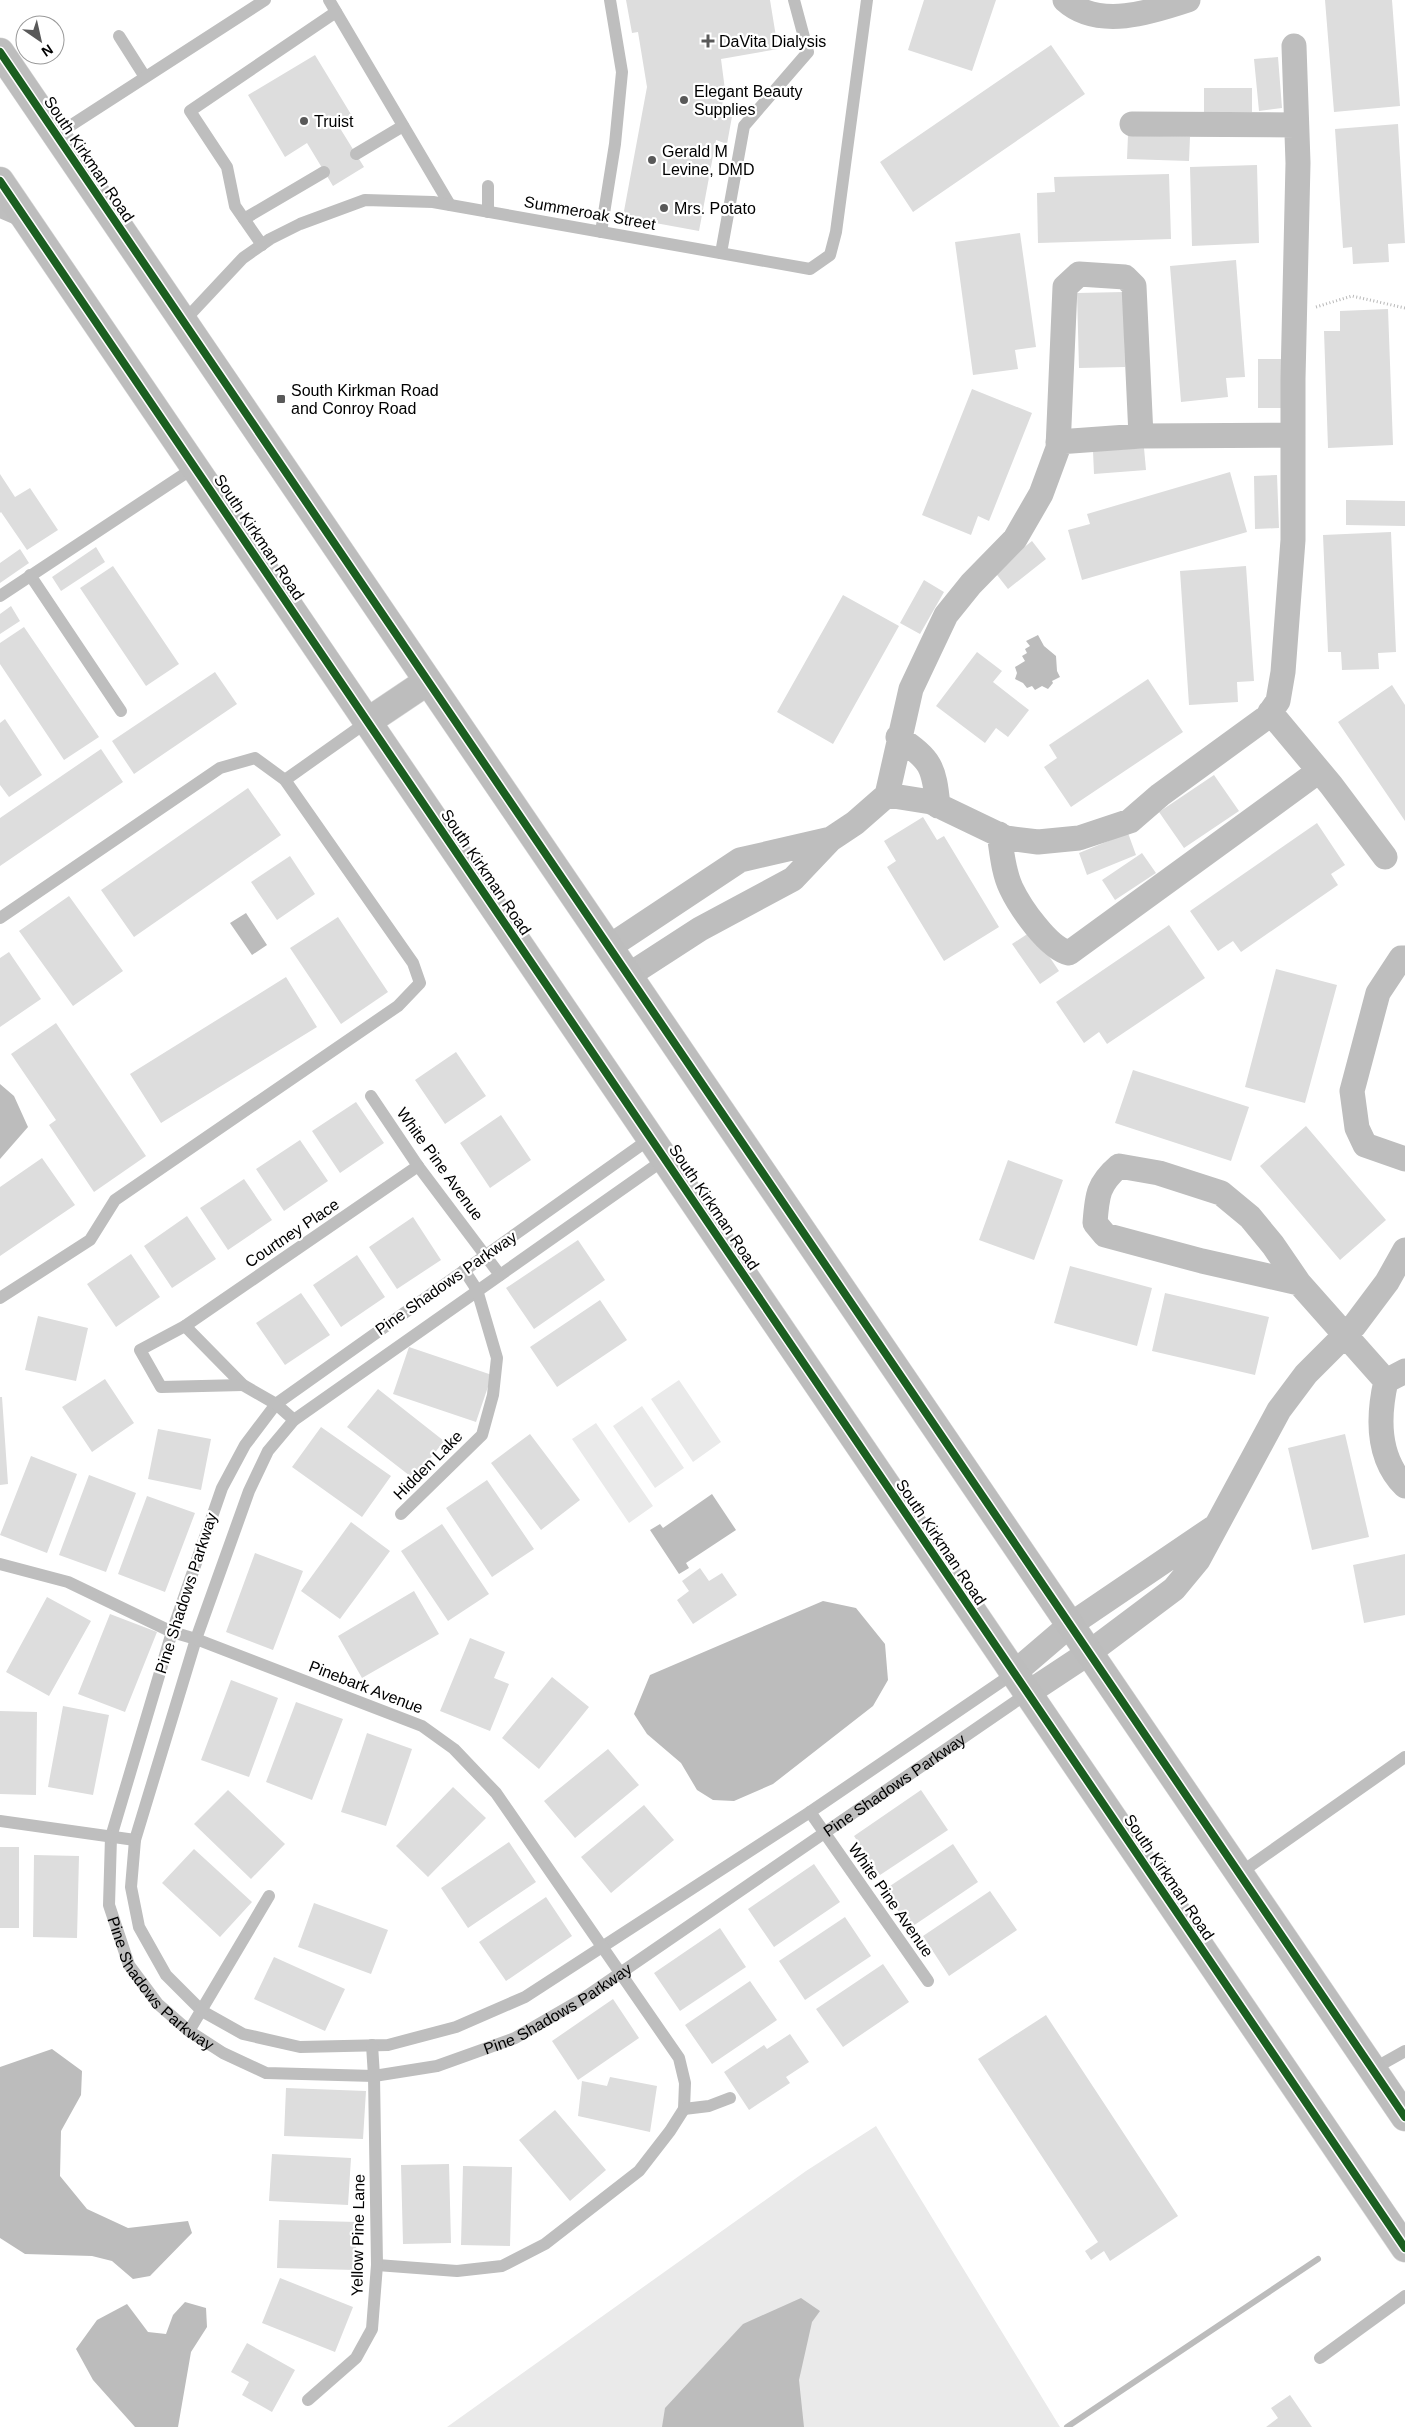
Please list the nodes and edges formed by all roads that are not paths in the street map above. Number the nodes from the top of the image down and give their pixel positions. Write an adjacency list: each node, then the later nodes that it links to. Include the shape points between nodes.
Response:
1 (265, 0): 12 (lane)
2 (329, 0): 8 (lane)
3 (610, 0): 26 (lane, via 622,72 616,144)
4 (794, 0): 28 (lane, via 808,52 744,126)
5 (867, 0): 28 (lane, Summeroak Street, via 836,232 830,255 810,268)
6 (1065, 0): 7 (street, via 1089,14 1117,17 1162,9)
7 (1188, 0)
8 (336, 12): 15 (lane); 24 (lane, via 190,111 228,167 235,206)
9 (119, 36): 12 (lane)
10 (1294, 46): 14 (street)
11 (0, 52): 16 (main road, South Kirkman Road)
12 (145, 77): 16 (lane)
13 (1132, 124): 14 (street)
14 (1296, 125): 30 (street)
15 (403, 126): 17 (lane); 21 (lane)
16 (56, 134): 29 (main road, South Kirkman Road)
17 (356, 154)
18 (324, 172): 24 (lane)
19 (0, 181): 25 (main road, South Kirkman Road)
20 (488, 186): 23 (lane)
21 (450, 205): 23 (lane, Summeroak Street); 27 (lane, Summeroak Street, via 365,200 300,224)
22 (0, 212): 25 (lane)
23 (488, 212): 26 (lane, Summeroak Street)
24 (244, 219): 27 (lane)
25 (31, 227): 33 (main road, South Kirkman Road)
26 (601, 232): 28 (lane, Summeroak Street)
27 (262, 245): 29 (lane, Summeroak Street, via 243,258)
28 (721, 253)
29 (183, 322): 36 (main road, South Kirkman Road)
30 (1293, 435): 31 (street); 38 (street, via 1293,540 1283,672 1278,701)
31 (1141, 436): 32 (street); 32 (street, via 1134,286 1125,277 1079,274 1065,286)
32 (1058, 442): 40 (street, via 1041,494 1015,539 946,615 911,689)
33 (194, 467): 34 (lane); 39 (main road, South Kirkman Road)
34 (30, 575): 35 (lane); 37 (lane)
35 (0, 596)
36 (428, 681): 39 (main road); 49 (main road, South Kirkman Road)
37 (121, 711)
38 (1270, 712): 41 (street); 45 (street, via 1130,821 1070,839 1038,842 1006,838)
39 (367, 722): 42 (lane); 53 (main road, South Kirkman Road)
40 (898, 737): 43 (street); 44 (street, via 920,752 931,767)
41 (1319, 771): 45 (street, via 1069,953 1053,945 1011,888); 47 (street)
42 (285, 780): 48 (lane, via 255,758 220,768); 62 (lane, via 413,963 420,983 398,1006 115,1200 90,1240)
43 (887, 795): 44 (street); 46 (street, via 855,824)
44 (938, 806): 45 (street)
45 (999, 834)
46 (831, 839): 49 (street, via 740,860); 51 (street, via 793,879 700,929)
47 (1385, 857)
48 (0, 918)
49 (609, 947): 51 (main road, South Kirkman Road)
50 (1405, 958): 54 (street, via 1401,958 1378,993 1352,1091 1357,1128 1365,1145)
51 (629, 975): 73 (main road, South Kirkman Road)
52 (371, 1096): 55 (lane, White Pine Avenue)
53 (658, 1149): 57 (lane, Pine Shadows Parkway); 59 (lane, Pine Shadows Parkway); 77 (main road, South Kirkman Road)
54 (1405, 1159)
55 (418, 1166): 57 (lane, White Pine Avenue); 63 (lane, Courtney Place)
56 (1405, 1250): 64 (street, Pine Shadows Parkway, via 1387,1282)
57 (485, 1255): 58 (lane, Pine Shadows Parkway); 59 (lane, White Pine Avenue)
58 (464, 1270): 61 (lane, Hidden Lake); 67 (lane, Pine Shadows Parkway)
59 (500, 1275): 61 (lane, Pine Shadows Parkway)
60 (1299, 1283): 60 (street, via 1250,1217 1221,1193 1159,1174 1119,1166 1104,1179 1096,1201 1094,1223 1105,1235); 64 (street)
61 (477, 1290): 68 (lane, Pine Shadows Parkway); 70 (lane, Hidden Lake, via 497,1358 493,1395 482,1434)
62 (0, 1298)
63 (185, 1326): 66 (lane); 66 (lane, Courtney Place, via 140,1350 161,1387)
64 (1344, 1336): 65 (street); 71 (street, Pine Shadows Parkway, via 1306,1374 1279,1410)
65 (1396, 1376): 69 (street, via 1380,1406 1381,1429 1389,1461)
66 (244, 1385): 67 (lane)
67 (276, 1404): 68 (lane); 74 (lane, Pine Shadows Parkway, via 245,1445 222,1488)
68 (294, 1420): 75 (lane, Pine Shadows Parkway, via 268,1452 249,1491)
69 (1405, 1486)
70 (401, 1514)
71 (1217, 1526): 73 (street, Pine Shadows Parkway); 76 (street, Pine Shadows Parkway, via 1198,1560 1174,1589)
72 (0, 1564): 74 (lane, Pinebark Avenue, via 68,1582)
73 (1070, 1625): 76 (main road, South Kirkman Road); 77 (street, Pine Shadows Parkway)
74 (172, 1632): 75 (lane, Pinebark Avenue); 82 (lane, Pine Shadows Parkway)
75 (196, 1639): 83 (lane, Pine Shadows Parkway); 86 (lane, Pinebark Avenue, via 422,1726 454,1749 496,1793)
76 (1090, 1652): 77 (street, Pine Shadows Parkway); 84 (main road, South Kirkman Road)
77 (1021, 1683): 79 (lane, Pine Shadows Parkway); 81 (lane, Pine Shadows Parkway); 98 (main road, South Kirkman Road)
78 (1405, 1757): 84 (lane)
79 (810, 1812): 81 (lane, White Pine Avenue); 86 (lane, Pine Shadows Parkway)
80 (0, 1821): 82 (lane)
81 (824, 1833): 87 (lane, Pine Shadows Parkway); 88 (lane, White Pine Avenue)
82 (110, 1837): 83 (lane); 90 (lane, Pine Shadows Parkway, via 109,1905 129,1965 158,2004)
83 (135, 1840): 89 (lane, Pine Shadows Parkway, via 131,1887 139,1926 166,1975)
84 (1240, 1873): 93 (main road, South Kirkman Road)
85 (268, 1896): 89 (lane)
86 (602, 1945): 87 (lane, Pinebark Avenue); 91 (lane, Pine Shadows Parkway, via 525,1997 456,2027 388,2045)
87 (621, 1973): 94 (lane, Pine Shadows Parkway, via 515,2038 437,2066); 96 (lane, Pinebark Avenue, via 678,2058 685,2082)
88 (928, 1981)
89 (202, 2011): 90 (lane); 91 (lane, Pine Shadows Parkway, via 243,2034 300,2047)
90 (189, 2031): 94 (lane, Pine Shadows Parkway, via 223,2053 266,2073)
91 (372, 2045): 94 (lane, Yellow Pine Lane)
92 (1405, 2051): 93 (lane)
93 (1373, 2069): 97 (main road, South Kirkman Road)
94 (374, 2076): 99 (lane, Yellow Pine Lane)
95 (730, 2098): 96 (lane, via 709,2106)
96 (684, 2109): 99 (lane, via 639,2171 545,2244 502,2266 458,2271)
97 (1405, 2116)
98 (1405, 2248)
99 (377, 2265): 102 (lane, Yellow Pine Lane, via 372,2329 356,2358)
100 (1405, 2296): 101 (lane)
101 (1320, 2358)
102 (308, 2400)

